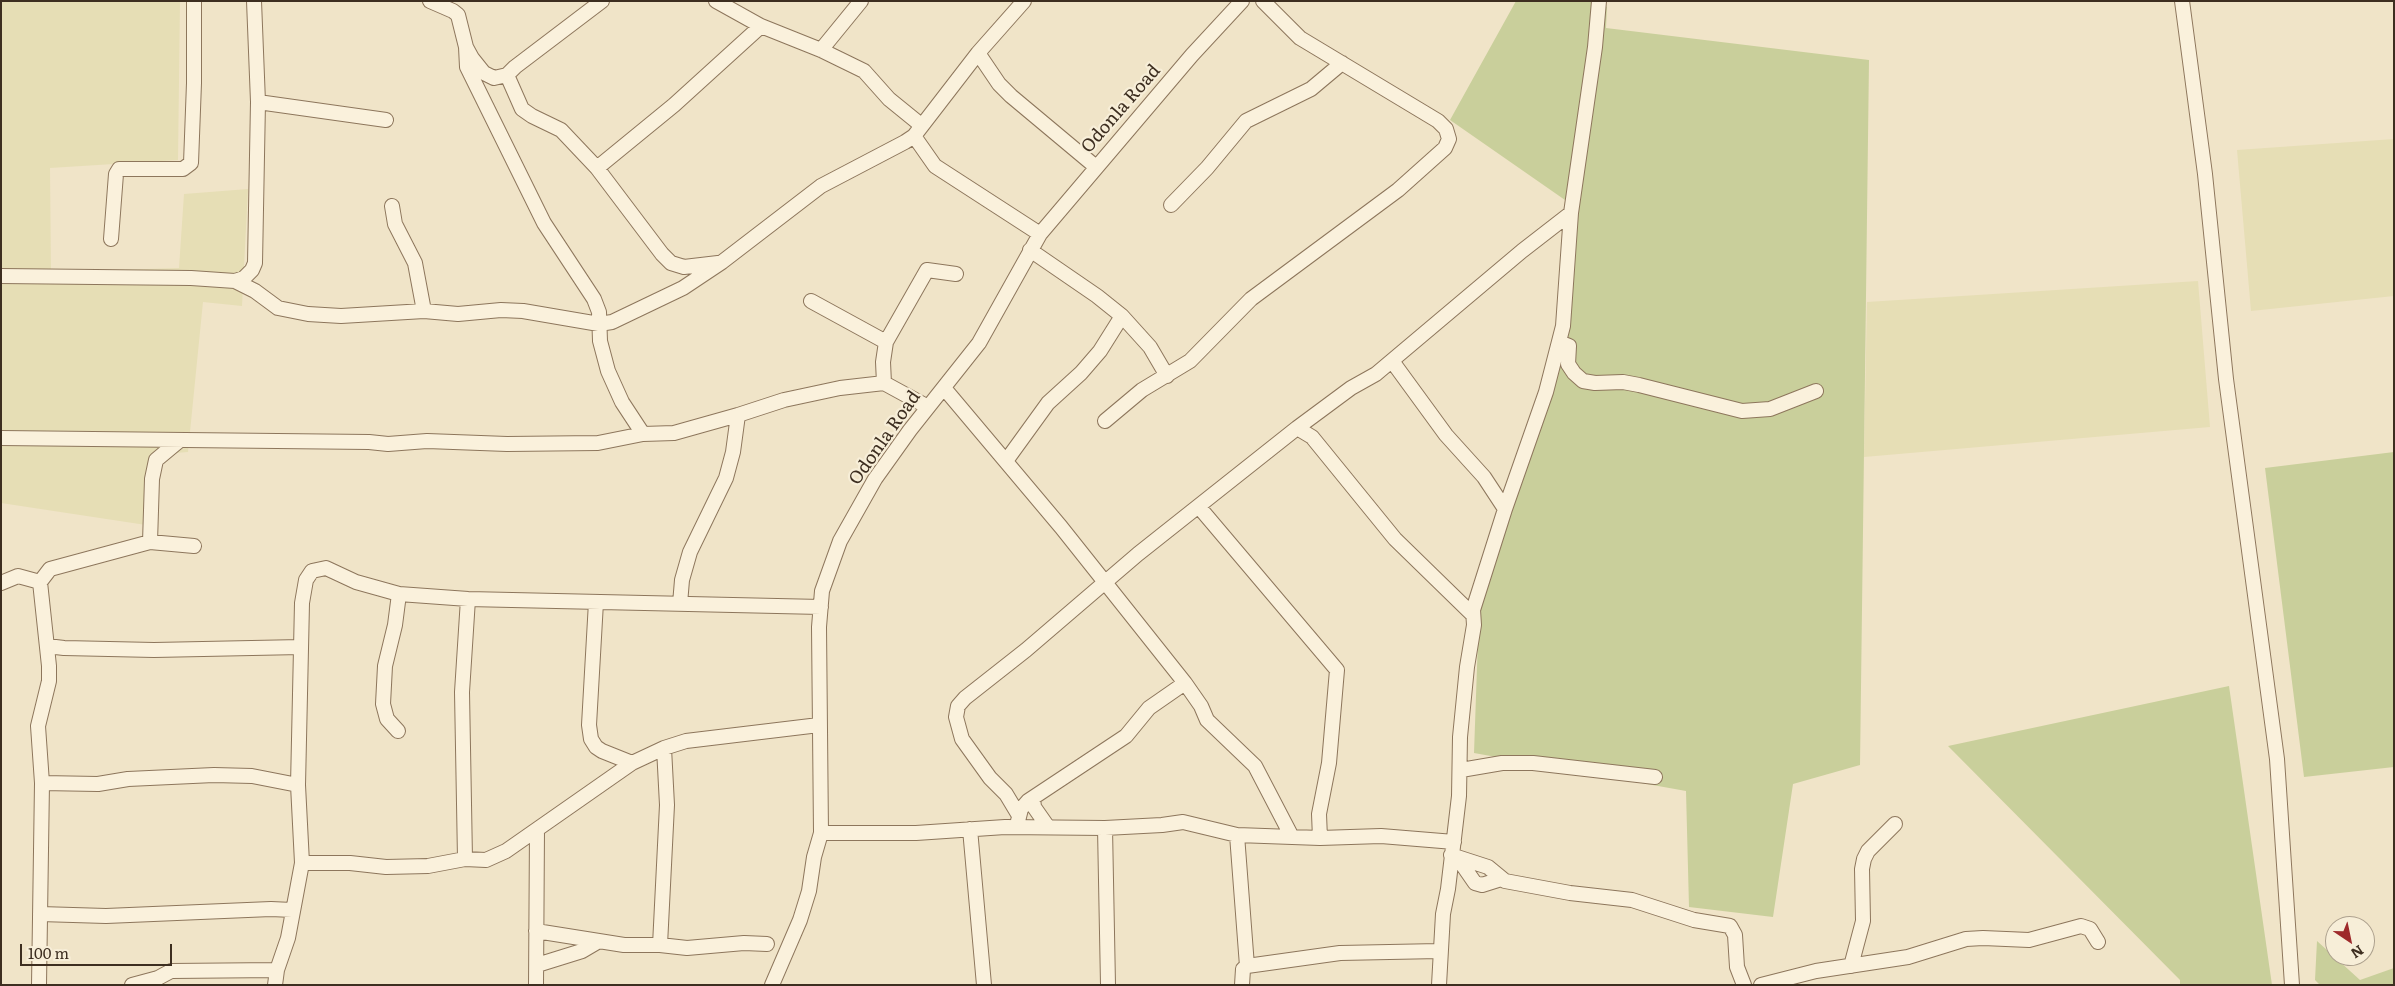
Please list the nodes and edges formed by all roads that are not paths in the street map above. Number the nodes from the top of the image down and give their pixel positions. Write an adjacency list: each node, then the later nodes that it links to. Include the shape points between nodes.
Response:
1 (194, 1): 27 (street, via 191,162 183,169 119,169)
2 (254, 1): 18 (street)
3 (430, 1): 13 (street, via 458,15)
4 (602, 1): 17 (street)
5 (716, 1): 12 (street)
6 (861, 1): 14 (street)
7 (1024, 1): 15 (street)
8 (1263, 1): 16 (street, via 1300,38)
9 (1599, 1): 25 (street)
10 (2182, 1): 117 (street, via 2276,759)
11 (1241, 2): 21 (street, Odonla Road)
12 (760, 26): 14 (street); 22 (street, via 674,105)
13 (466, 47): 17 (street, via 484,73 494,78); 38 (street, via 468,67 544,223 594,299)
14 (820, 50): 20 (street, via 864,71)
15 (978, 53): 20 (street); 21 (street, via 1011,96)
16 (1342, 63): 23 (street, via 1305,92 1246,121); 42 (street, via 1438,121 1449,139 1446,148 1398,190 1250,299 1190,361)
17 (507, 75): 22 (street, via 522,109 561,130)
18 (258, 102): 19 (street); 30 (street, via 255,263)
19 (386, 120)
20 (917, 130): 26 (street, via 935,166); 29 (street, via 905,142 821,186)
21 (1096, 167): 26 (street, Odonla Road)
22 (597, 168): 29 (street, via 671,263 684,267)
23 (1171, 205)
24 (392, 206): 36 (street, via 395,224 415,263)
25 (1571, 213): 40 (street, via 1563,326); 41 (street)
26 (1040, 234): 28 (street, Odonla Road)
27 (111, 239)
28 (1030, 250): 37 (street); 44 (street, Odonla Road, via 979,343)
29 (722, 262): 38 (street, via 684,288 629,315)
30 (252, 270): 33 (street); 34 (street)
31 (956, 274): 39 (street, via 927,270)
32 (3, 279): 33 (street, via 191,278)
33 (235, 281): 34 (street)
34 (255, 291): 36 (street, via 278,308 308,314 380,315)
35 (810, 301): 39 (street)
36 (424, 311): 38 (street, via 458,314 523,311)
37 (1122, 316): 42 (street, via 1150,347); 53 (street, via 1100,351 1048,403)
38 (599, 324): 50 (street, via 601,348 608,371 622,402)
39 (886, 342): 43 (street)
40 (1559, 342): 45 (street, via 1569,346 1568,364 1574,373 1595,383 1639,385 1742,411 1770,410); 55 (street, via 1546,392)
41 (1392, 361): 49 (street); 55 (street, via 1446,435 1484,477)
42 (1167, 376): 48 (street, via 1142,390)
43 (884, 383): 46 (street); 47 (street, via 784,400)
44 (944, 388): 46 (street, Odonla Road); 53 (street)
45 (1816, 391)
46 (928, 407): 65 (street, Odonla Road, via 875,479 840,541 822,591)
47 (738, 415): 50 (street, via 674,432); 64 (street, via 726,478 690,552 682,580)
48 (1105, 421)
49 (1297, 428): 54 (street); 66 (street, via 1312,437 1395,539)
50 (643, 434): 52 (street, via 598,443 427,441 388,444)
51 (1, 438): 52 (street)
52 (180, 440): 56 (street, via 156,460 152,479)
53 (1006, 461): 59 (street)
54 (1199, 507): 59 (street); 89 (street, via 1337,670 1329,764 1319,814)
55 (1504, 509): 66 (street)
56 (150, 542): 57 (street); 58 (street, via 50,569)
57 (194, 546)
58 (40, 582): 60 (street, via 18,576); 67 (street)
59 (1105, 582): 69 (street); 78 (street, via 958,706 956,717 962,738 990,778)
60 (1, 583)
61 (399, 594): 62 (street); 68 (street, via 356,582 326,568 312,571 306,580 302,602); 71 (street, via 397,618 385,666 383,704 387,719)
62 (468, 599): 63 (street); 91 (street, via 462,692)
63 (596, 602): 64 (street); 73 (street, via 589,717 591,739 602,751)
64 (680, 604): 65 (street)
65 (821, 607): 70 (street, Odonla Road)
66 (1473, 615): 74 (street, via 1460,737)
67 (47, 646): 68 (street, via 154,650); 76 (street, via 49,681 38,726)
68 (301, 648): 77 (street)
69 (1185, 683): 79 (street, via 1149,708 1126,736); 88 (street, via 1207,720 1255,766)
70 (819, 725): 72 (street, via 686,741); 86 (street, Odonla Road)
71 (398, 731)
72 (664, 748): 73 (street); 100 (street, via 667,806)
73 (632, 763): 85 (street)
74 (1461, 770): 75 (street, via 1502,763 1533,763); 90 (street)
75 (1655, 777)
76 (42, 783): 77 (street, via 98,784 128,778 214,775 252,776); 95 (street)
77 (298, 785): 92 (street)
78 (1006, 794): 79 (street); 80 (street)
79 (1031, 800): 80 (street); 82 (street)
80 (1018, 820): 82 (street); 84 (street)
81 (1896, 824): 104 (street, via 1864,859 1863,921)
82 (1048, 827): 83 (street)
83 (1105, 828): 87 (street, via 1183,822); 112 (street)
84 (970, 829): 86 (street, via 916,833); 111 (street)
85 (537, 830): 91 (street, via 495,857); 96 (street)
86 (821, 833): 110 (street, Odonla Road, via 800,920)
87 (1237, 835): 88 (street); 103 (street)
88 (1292, 837): 89 (street)
89 (1320, 838): 90 (street, via 1381,836)
90 (1454, 851): 93 (street, via 1488,867); 93 (street, via 1475,883 1482,885); 101 (street)
91 (465, 859): 92 (street, via 428,866)
92 (302, 863): 94 (street)
93 (1501, 879): 115 (street, via 1570,893 1632,900 1694,920 1730,926)
94 (292, 910): 95 (street, via 271,908 106,916); 105 (street, via 288,938)
95 (40, 914): 106 (street)
96 (536, 931): 97 (street); 102 (street)
97 (599, 941): 100 (street); 102 (street, via 582,952)
98 (2098, 942): 104 (street, via 2090,929 2081,926 2029,940 1966,939 1908,957)
99 (767, 944): 100 (street, via 687,948)
100 (660, 945)
101 (1439, 951): 103 (street, via 1340,953); 114 (street)
102 (537, 964): 109 (street)
103 (1247, 966): 113 (street, via 1243,969)
104 (1851, 966): 116 (street)
105 (277, 970): 107 (street, via 171,972); 108 (street)
106 (39, 985)
107 (132, 985)
108 (275, 985)
109 (536, 985)
110 (772, 985)
111 (984, 985)
112 (1108, 985)
113 (1242, 985)
114 (1439, 985)
115 (1744, 985)
116 (1761, 985)
117 (2292, 985)

